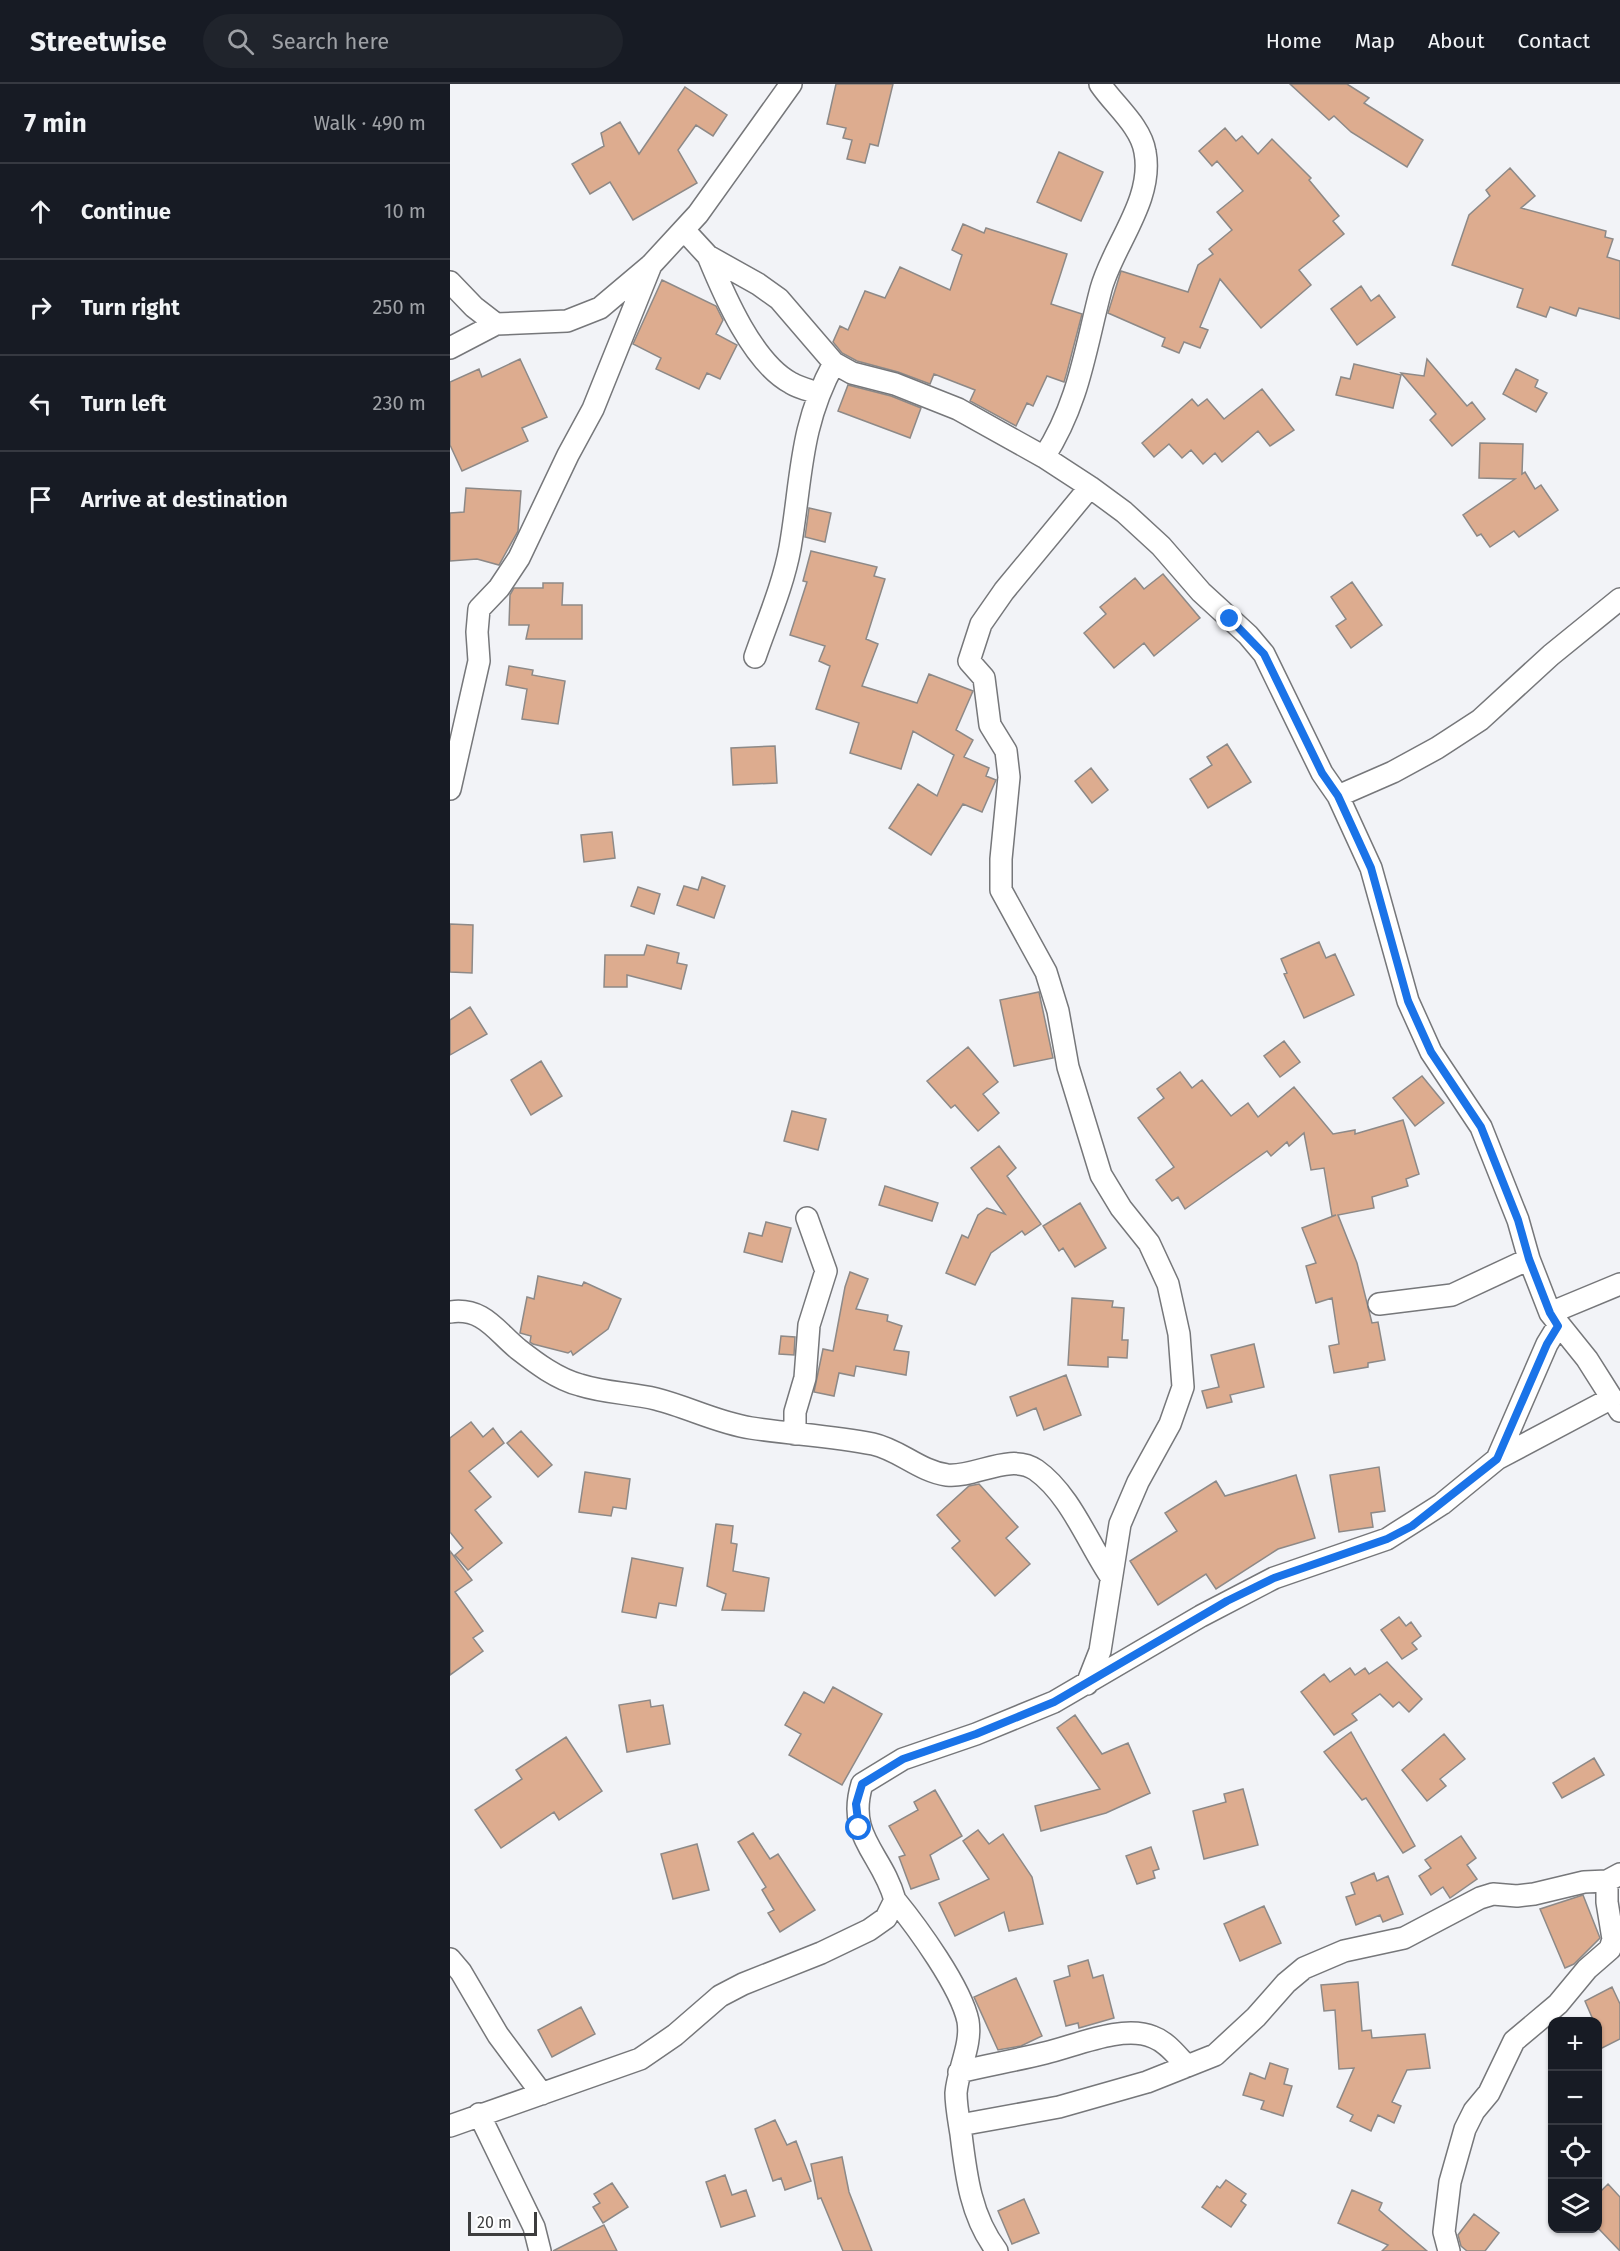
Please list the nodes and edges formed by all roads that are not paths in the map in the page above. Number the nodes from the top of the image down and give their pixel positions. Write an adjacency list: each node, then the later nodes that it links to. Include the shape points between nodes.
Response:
1 (791, 84): 3 (street)
2 (1100, 84): 11 (street, via 1138,134 1145,150 1143,192 1101,288 1077,391 1057,438)
3 (684, 230): 4 (street); 5 (street)
4 (708, 256): 9 (street, via 779,299); 10 (street, via 759,354 790,383)
5 (651, 265): 7 (street, via 600,308 567,321); 15 (street, via 593,409 519,558 479,609 479,661)
6 (450, 282): 7 (street)
7 (496, 324): 8 (street)
8 (450, 348)
9 (834, 363): 10 (street); 11 (street, via 852,373 895,384 958,409)
10 (818, 393): 14 (street, via 809,420 789,550)
11 (1044, 457): 12 (street)
12 (1090, 487): 16 (street, via 1161,546 1264,654 1322,773); 26 (street, via 998,599 981,624 969,662 984,678 990,725 1006,751 1009,777 1001,890 1046,972 1068,1067 1101,1175 1149,1243 1168,1284 1179,1334 1183,1387 1170,1424 1120,1524)
13 (1620, 599): 16 (street, via 1479,720 1393,772)
14 (755, 657)
15 (450, 789)
16 (1338, 796): 18 (street, via 1371,868 1408,1001 1431,1052 1481,1127)
17 (807, 1218): 24 (street, via 826,1271 809,1325)
18 (1529, 1259): 20 (street, via 1452,1295); 22 (street)
19 (1620, 1284): 22 (street)
20 (1379, 1304)
21 (450, 1312): 24 (street, via 464,1310 498,1327 515,1347 542,1367 576,1384 656,1399 748,1428)
22 (1554, 1320): 23 (street, via 1587,1359); 25 (street)
23 (1616, 1404): 25 (street)
24 (795, 1434): 26 (street, via 873,1444 902,1454 933,1473 951,1475 1022,1464 1036,1470 1070,1507)
25 (1497, 1459): 27 (street, via 1412,1526 1387,1539 1274,1578 1131,1655)
26 (1111, 1577): 27 (street, via 1100,1651)
27 (1087, 1684): 29 (street, via 1013,1720 903,1759 862,1784 856,1804 859,1828 890,1882)
28 (1614, 1878): 31 (street, via 1516,1896 1494,1894 1404,1938 1324,1958 1286,1983 1215,2055); 39 (street, via 1607,1902 1613,1939 1610,1949 1558,2004 1514,2041 1489,2093 1465,2129 1449,2182 1444,2232)
29 (895, 1900): 32 (street, via 921,1932 961,2001 968,2022 968,2043); 33 (street, via 886,1918 868,1930 720,1996 640,2059)
30 (450, 1959): 33 (street, via 498,2035)
31 (1187, 2067): 32 (street, via 1165,2043 1133,2034 1107,2035 1044,2054); 35 (street, via 1059,2107)
32 (959, 2072): 35 (street, via 956,2095)
33 (542, 2094): 34 (street)
34 (479, 2114): 36 (street); 37 (street, via 534,2227)
35 (960, 2125): 38 (street, via 976,2216)
36 (450, 2126)
37 (540, 2251)
38 (997, 2251)
39 (1449, 2251)

